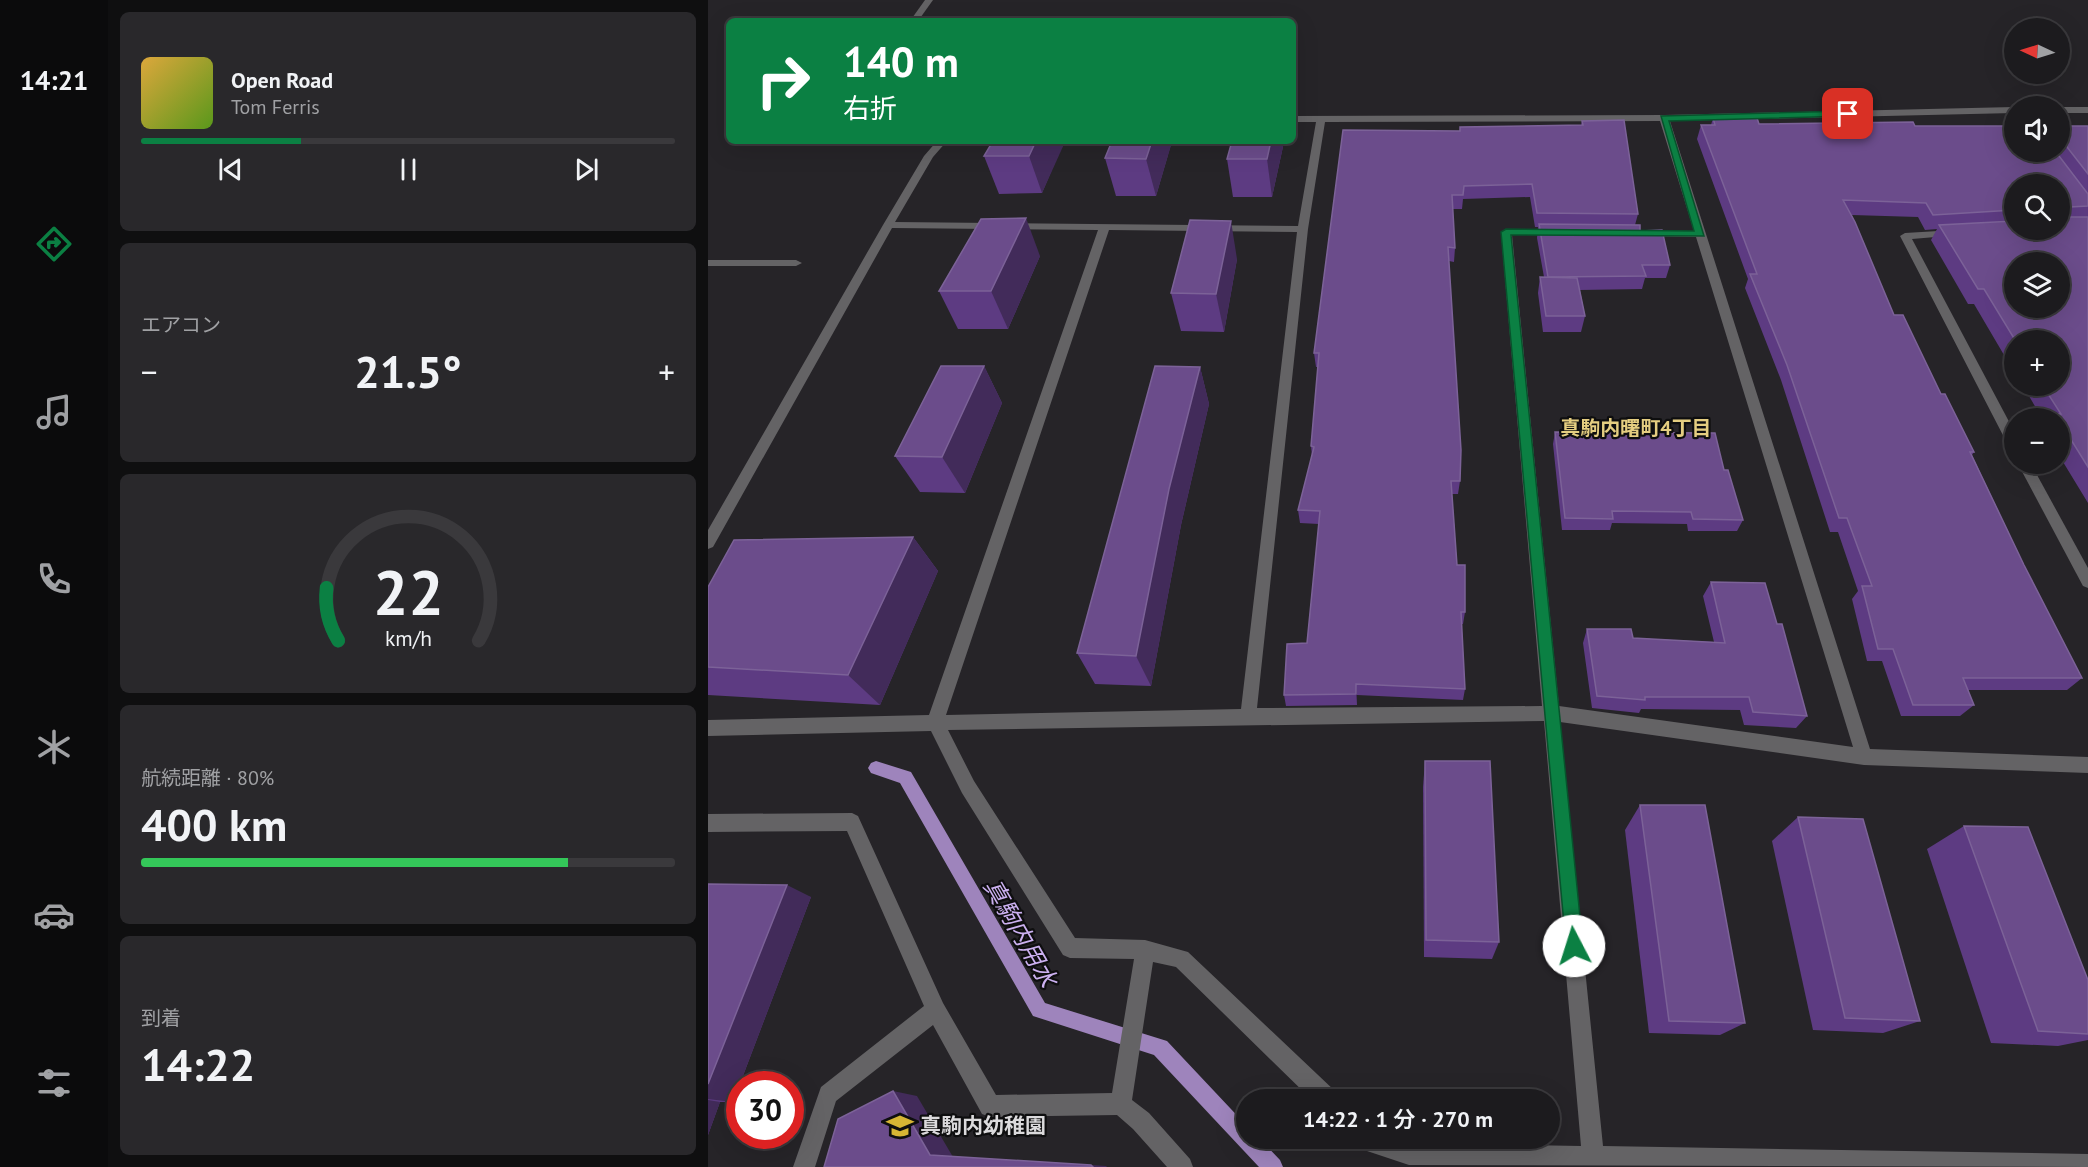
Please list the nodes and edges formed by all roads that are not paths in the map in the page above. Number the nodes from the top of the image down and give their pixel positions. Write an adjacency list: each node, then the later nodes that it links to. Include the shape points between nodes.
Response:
1 (929, 0): 2 (street)
2 (916, 18)
3 (2070, 110): 4 (street)
4 (2088, 110)
5 (2004, 112): 6 (street)
6 (1664, 118): 8 (street); 16 (street)
7 (1296, 119): 8 (street)
8 (1320, 119): 12 (street)
9 (939, 144): 10 (street)
10 (888, 225): 11 (street); 21 (street)
11 (1105, 226): 12 (street); 25 (street)
12 (1303, 229): 24 (street)
13 (1574, 232): 23 (street, via 1506,232)
14 (1632, 233): 16 (street)
15 (1963, 233): 19 (street, via 1905,236)
16 (1700, 234): 27 (street)
17 (708, 263): 18 (street)
18 (796, 263)
19 (2004, 424)
20 (2030, 474): 22 (street)
21 (708, 543)
22 (2088, 582)
23 (1553, 713): 24 (street); 27 (street); 35 (street)
24 (1248, 716): 25 (street)
25 (935, 722): 26 (street); 30 (street, via 968,787 1070,948)
26 (708, 728)
27 (1864, 757): 28 (street)
28 (2088, 765)
29 (708, 823): 31 (street, via 852,822)
30 (1145, 950): 32 (street, via 1181,959); 33 (street)
31 (936, 1010): 33 (street, via 990,1106); 37 (street, via 828,1094)
32 (1317, 1089)
33 (1121, 1104): 38 (street)
34 (1394, 1149): 35 (street, via 1409,1154)
35 (1593, 1156): 36 (street)
36 (2088, 1165)
37 (804, 1167)
38 (1182, 1167)

